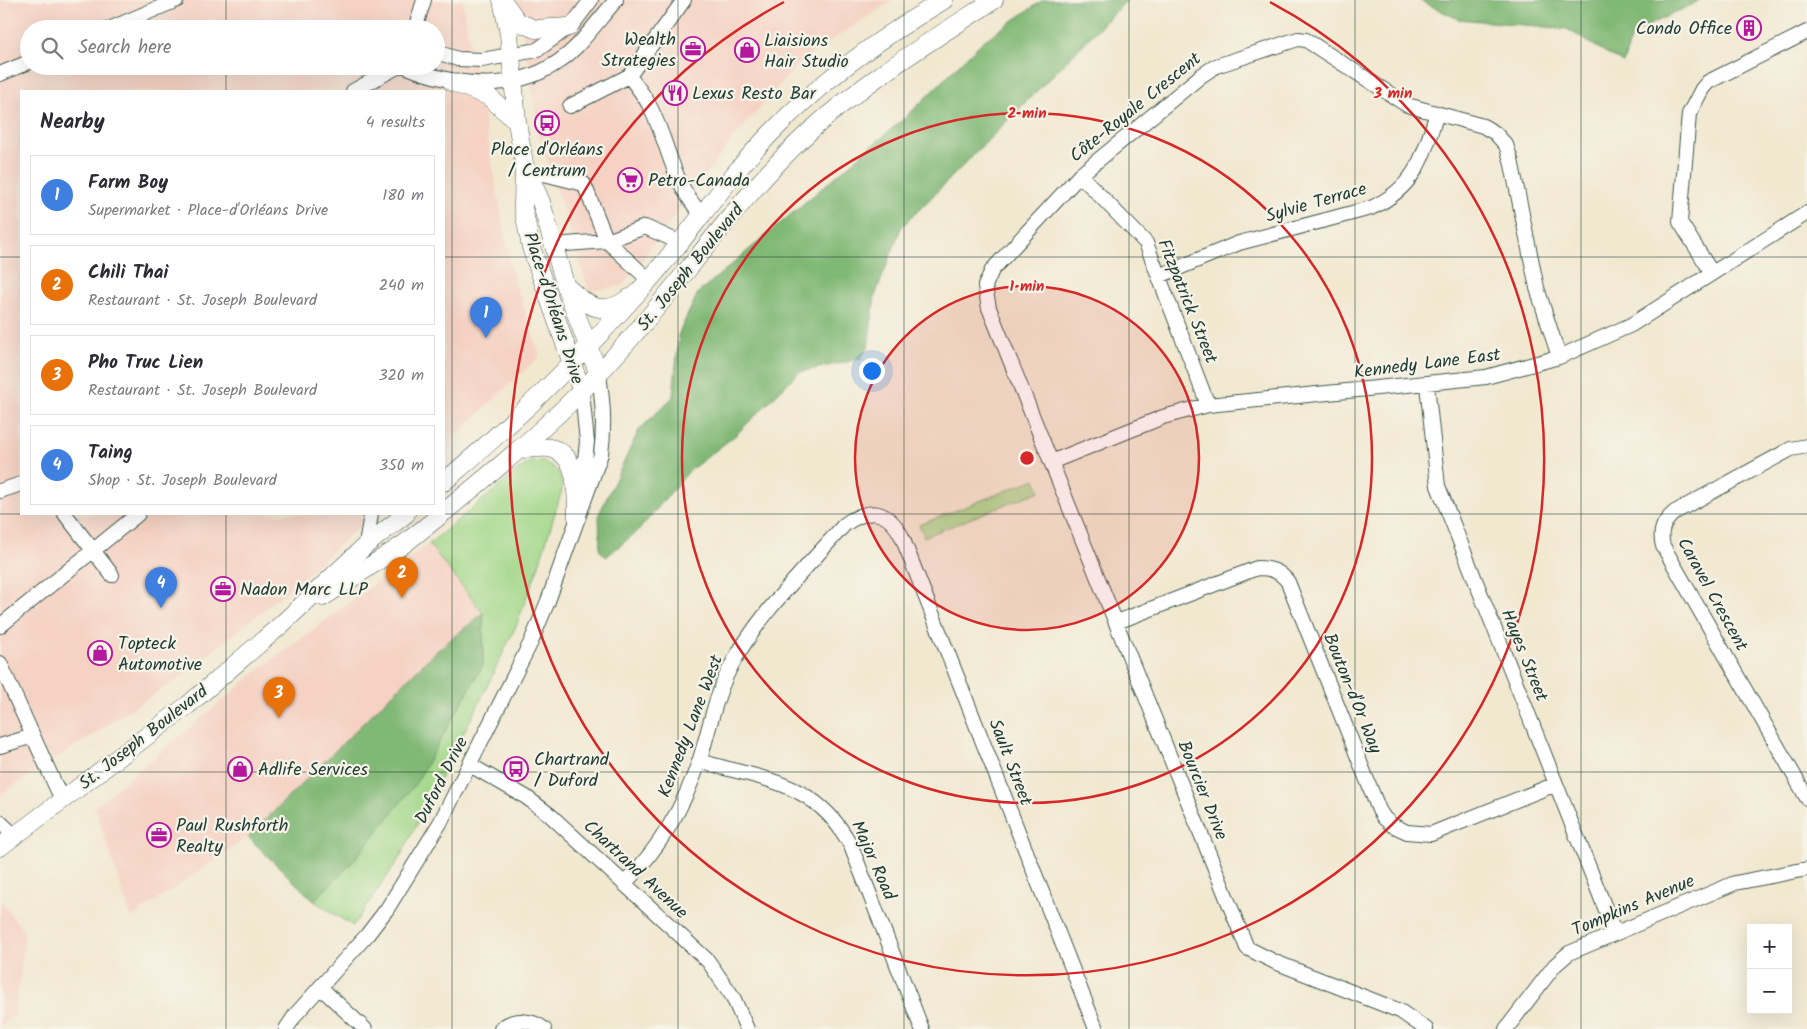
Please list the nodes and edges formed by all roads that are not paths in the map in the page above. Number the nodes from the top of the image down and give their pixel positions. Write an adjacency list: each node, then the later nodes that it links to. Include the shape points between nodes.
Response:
1 (177, 0): 11 (street)
2 (424, 0): 12 (street)
3 (502, 0): 14 (main road, via 518,22 535,29); 17 (main road, Place-d'Orléans Drive)
4 (591, 0): 14 (street)
5 (616, 0): 24 (street, via 566,55 539,73)
6 (684, 0): 22 (street)
7 (944, 0): 10 (main road, St. Joseph Boulevard)
8 (948, 0): 13 (main road)
9 (994, 0): 13 (main road, St. Joseph Boulevard)
10 (923, 6): 32 (main road, St. Joseph Boulevard, via 805,100 771,133)
11 (130, 20)
12 (418, 20)
13 (962, 21): 43 (main road, St. Joseph Boulevard, via 874,80 809,132 742,203)
14 (569, 27): 17 (street, via 537,50)
15 (1807, 32): 36 (street, via 1708,82 1692,105 1680,222)
16 (445, 55): 17 (street, via 474,60)
17 (511, 55): 24 (main road, Place-d'Orléans Drive)
18 (20, 66): 19 (street)
19 (0, 74)
20 (382, 75): 25 (street)
21 (426, 75): 23 (street)
22 (630, 76): 26 (street); 32 (street, via 651,108 674,173)
23 (452, 82): 24 (street); 28 (main road, via 488,96)
24 (513, 82): 28 (main road, Place-d'Orléans Drive)
25 (355, 90)
26 (570, 106)
27 (1437, 114): 30 (street, Côte-Royale Crescent, via 1407,105 1306,40 1298,39 1216,66 1202,74); 37 (street, Sylvie Terrace, via 1419,167 1409,181 1384,202 1240,243); 41 (street, Côte-Royale Crescent, via 1483,126 1506,145 1537,288)
28 (518, 122): 29 (main road, Place-d'Orléans Drive)
29 (527, 169): 33 (street, via 584,184); 35 (main road, Place-d'Orléans Drive); 42 (main road, Place-d'Orléans Drive, via 523,207 531,247)
30 (1080, 175): 37 (street, Fitzpatrick Street, via 1143,238); 49 (street, Côte-Royale Crescent, via 992,270 985,286 989,308)
31 (1807, 213): 36 (street, Kennedy Lane East)
32 (701, 214): 34 (main road, St. Joseph Boulevard)
33 (607, 241): 34 (street, via 645,227); 35 (street); 38 (street)
34 (679, 242): 38 (main road, St. Joseph Boulevard)
35 (554, 247): 39 (main road, Place-d'Orléans Drive)
36 (1712, 273): 41 (street, Kennedy Lane East, via 1631,325)
37 (1158, 276): 46 (street, Fitzpatrick Street)
38 (647, 283): 39 (main road, via 611,308 596,308 583,302); 40 (main road, St. Joseph Boulevard)
39 (565, 284): 40 (main road, Place-d'Orléans Drive)
40 (588, 348): 42 (main road, St. Joseph Boulevard); 43 (main road, Place-d'Orléans Drive)
41 (1559, 357): 44 (street, Kennedy Lane East, via 1486,377)
42 (572, 363): 45 (main road, Place-d'Orléans Drive); 50 (main road, St. Joseph Boulevard, via 491,442)
43 (599, 375): 45 (main road, St. Joseph Boulevard); 60 (street, Duford Drive, via 604,406 601,454)
44 (1427, 385): 46 (street, Kennedy Lane East); 72 (street, Hayes Street, via 1438,486)
45 (582, 392): 48 (main road, St. Joseph Boulevard); 60 (street, Duford Drive, via 587,442)
46 (1208, 406): 49 (street, Kennedy Lane East, via 1163,417)
47 (1807, 446): 73 (street, Caravel Crescent, via 1792,449 1675,512 1665,523 1660,536)
48 (522, 449): 53 (main road, St. Joseph Boulevard); 60 (main road, via 549,448 562,452 574,471)
49 (1052, 462): 64 (street, Bourcier Drive)
50 (445, 481)
51 (20, 484): 52 (street)
52 (0, 491)
53 (445, 511)
54 (66, 515): 62 (street)
55 (137, 515): 62 (street)
56 (371, 515): 61 (street)
57 (405, 515): 61 (main road, St. Joseph Boulevard)
58 (440, 515): 65 (main road, St. Joseph Boulevard, via 404,544)
59 (883, 515): 70 (street, Kennedy Lane West, via 858,515 844,525 755,627 728,672); 88 (street, Sault Street, via 895,523 902,537)
60 (577, 517): 71 (street, Duford Drive, via 531,642)
61 (366, 545): 65 (main road, St. Joseph Boulevard)
62 (94, 549): 63 (street); 66 (street)
63 (112, 575)
64 (1117, 622): 72 (street, Bouton-d'Or Way, via 1257,568 1269,568 1282,573 1288,582 1379,810 1392,825 1407,832 1431,834); 89 (street, Bourcier Drive, via 1247,948 1400,1011)
65 (282, 624): 74 (main road, St. Joseph Boulevard, via 188,705)
66 (0, 626)
67 (0, 663): 68 (street)
68 (33, 736): 69 (street); 74 (street)
69 (0, 746)
70 (699, 761): 79 (street, Kennedy Lane West, via 673,822 640,868); 87 (street, Major Road, via 798,790 828,811 851,846)
71 (470, 765): 79 (street, Chartrand Avenue, via 526,797 550,815); 81 (street, Duford Drive, via 405,883 368,935)
72 (1556, 784): 80 (street, Hayes Street)
73 (1807, 798)
74 (62, 800): 76 (main road, St. Joseph Boulevard)
75 (0, 822): 76 (street)
76 (15, 836): 77 (main road, St. Joseph Boulevard)
77 (0, 847)
78 (1807, 869): 80 (street, Tompkins Avenue, via 1735,883)
79 (624, 884): 86 (street, Chartrand Avenue, via 718,973 734,997)
80 (1615, 933): 90 (street, Tompkins Avenue, via 1569,953 1555,965)
81 (320, 987): 82 (street, Duford Drive); 83 (street)
82 (286, 1029)
83 (365, 1029)
84 (501, 1029): 85 (street, via 524,1021)
85 (544, 1029)
86 (747, 1029)
87 (922, 1029)
88 (1096, 1029)
89 (1426, 1029)
90 (1506, 1029)

